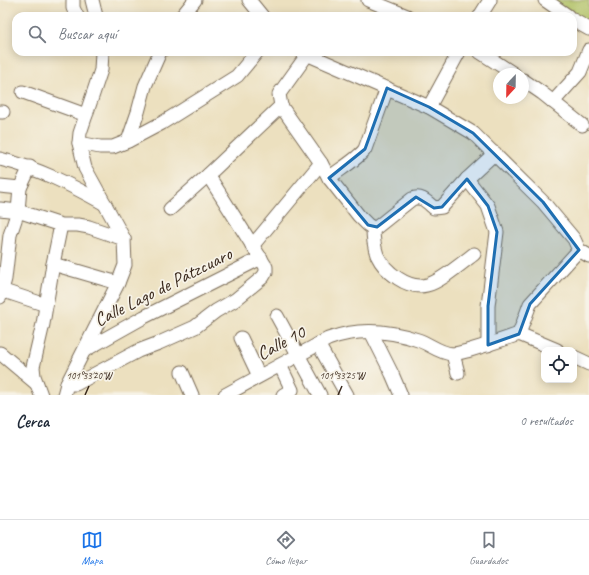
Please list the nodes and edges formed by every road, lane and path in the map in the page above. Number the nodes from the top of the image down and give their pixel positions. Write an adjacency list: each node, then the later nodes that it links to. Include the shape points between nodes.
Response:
1 (73, 0): 8 (street)
2 (92, 0): 9 (street)
3 (195, 0): 10 (street)
4 (249, 0): 11 (street)
5 (368, 0): 12 (street)
6 (490, 0): 13 (street)
7 (545, 0): 14 (street)
8 (75, 12)
9 (95, 12)
10 (185, 12)
11 (259, 12)
12 (397, 12)
13 (482, 12)
14 (562, 12)
15 (577, 22): 16 (street)
16 (589, 29)
17 (589, 50): 29 (street, via 580,72)
18 (102, 56): 32 (street, via 102,70)
19 (158, 56): 34 (street, via 145,86)
20 (254, 56): 34 (street, via 236,76 162,123)
21 (302, 56): 30 (street, via 279,94)
22 (311, 56): 27 (street)
23 (457, 56): 31 (street)
24 (486, 56): 25 (street)
25 (505, 68)
26 (529, 84): 29 (street)
27 (386, 88): 31 (street); 41 (street, via 365,149 361,155)
28 (23, 92): 32 (street)
29 (553, 102): 33 (street)
30 (281, 106): 38 (street); 40 (street)
31 (429, 107): 36 (street, via 473,133)
32 (86, 115): 35 (street)
33 (582, 125)
34 (128, 141): 35 (street, via 113,147)
35 (79, 143): 45 (street, via 85,168)
36 (495, 153): 42 (street); 54 (street, via 543,202)
37 (0, 159): 39 (street)
38 (321, 163): 41 (street); 53 (street, Calle Lago de Pátzcuaro)
39 (30, 167): 44 (street); 45 (street, via 72,185)
40 (208, 175): 47 (street); 53 (street)
41 (329, 178): 50 (street, via 359,216)
42 (467, 180): 50 (street, via 442,207 434,208 422,198 416,197 378,227); 66 (street, via 488,206 497,232 488,306)
43 (0, 186): 44 (street)
44 (20, 188): 48 (street)
45 (107, 205): 52 (street)
46 (0, 209): 48 (street)
47 (170, 209)
48 (18, 211): 49 (street); 51 (street)
49 (61, 225): 52 (street, via 78,225); 57 (street)
50 (373, 228): 55 (street, via 377,255 384,266 410,285 426,286)
51 (5, 235): 59 (street)
52 (124, 239): 58 (street, via 125,265)
53 (252, 246): 56 (street)
54 (584, 253): 63 (street, via 530,304)
55 (474, 254)
56 (261, 258): 68 (street, Calle Lago de Pátzcuaro); 77 (street, via 266,267 264,277 235,300 195,327 138,351)
57 (53, 264): 58 (street); 60 (street)
58 (118, 283): 68 (street)
59 (2, 286): 60 (street)
60 (46, 305): 76 (street, via 33,367)
61 (277, 316): 71 (street)
62 (371, 332): 65 (street, Calle 10, via 342,334); 70 (street, Calle 10, via 420,340 441,352); 84 (street)
63 (519, 334): 66 (street); 67 (street)
64 (241, 338): 75 (street)
65 (318, 344): 71 (street, Calle 10); 83 (street)
66 (488, 345): 70 (street)
67 (550, 347)
68 (84, 350): 77 (street)
69 (0, 353): 76 (street)
70 (453, 354): 74 (street)
71 (298, 356): 72 (street, Calle 10); 82 (street)
72 (280, 365): 75 (street, Calle 10); 81 (street, via 292,390)
73 (182, 372): 79 (street)
74 (458, 373)
75 (259, 376): 78 (street, Calle 10)
76 (39, 390)
77 (66, 390)
78 (241, 391): 80 (street, Calle 10)
79 (192, 395)
80 (225, 395)
81 (283, 395)
82 (320, 395)
83 (347, 395)
84 (401, 395)

